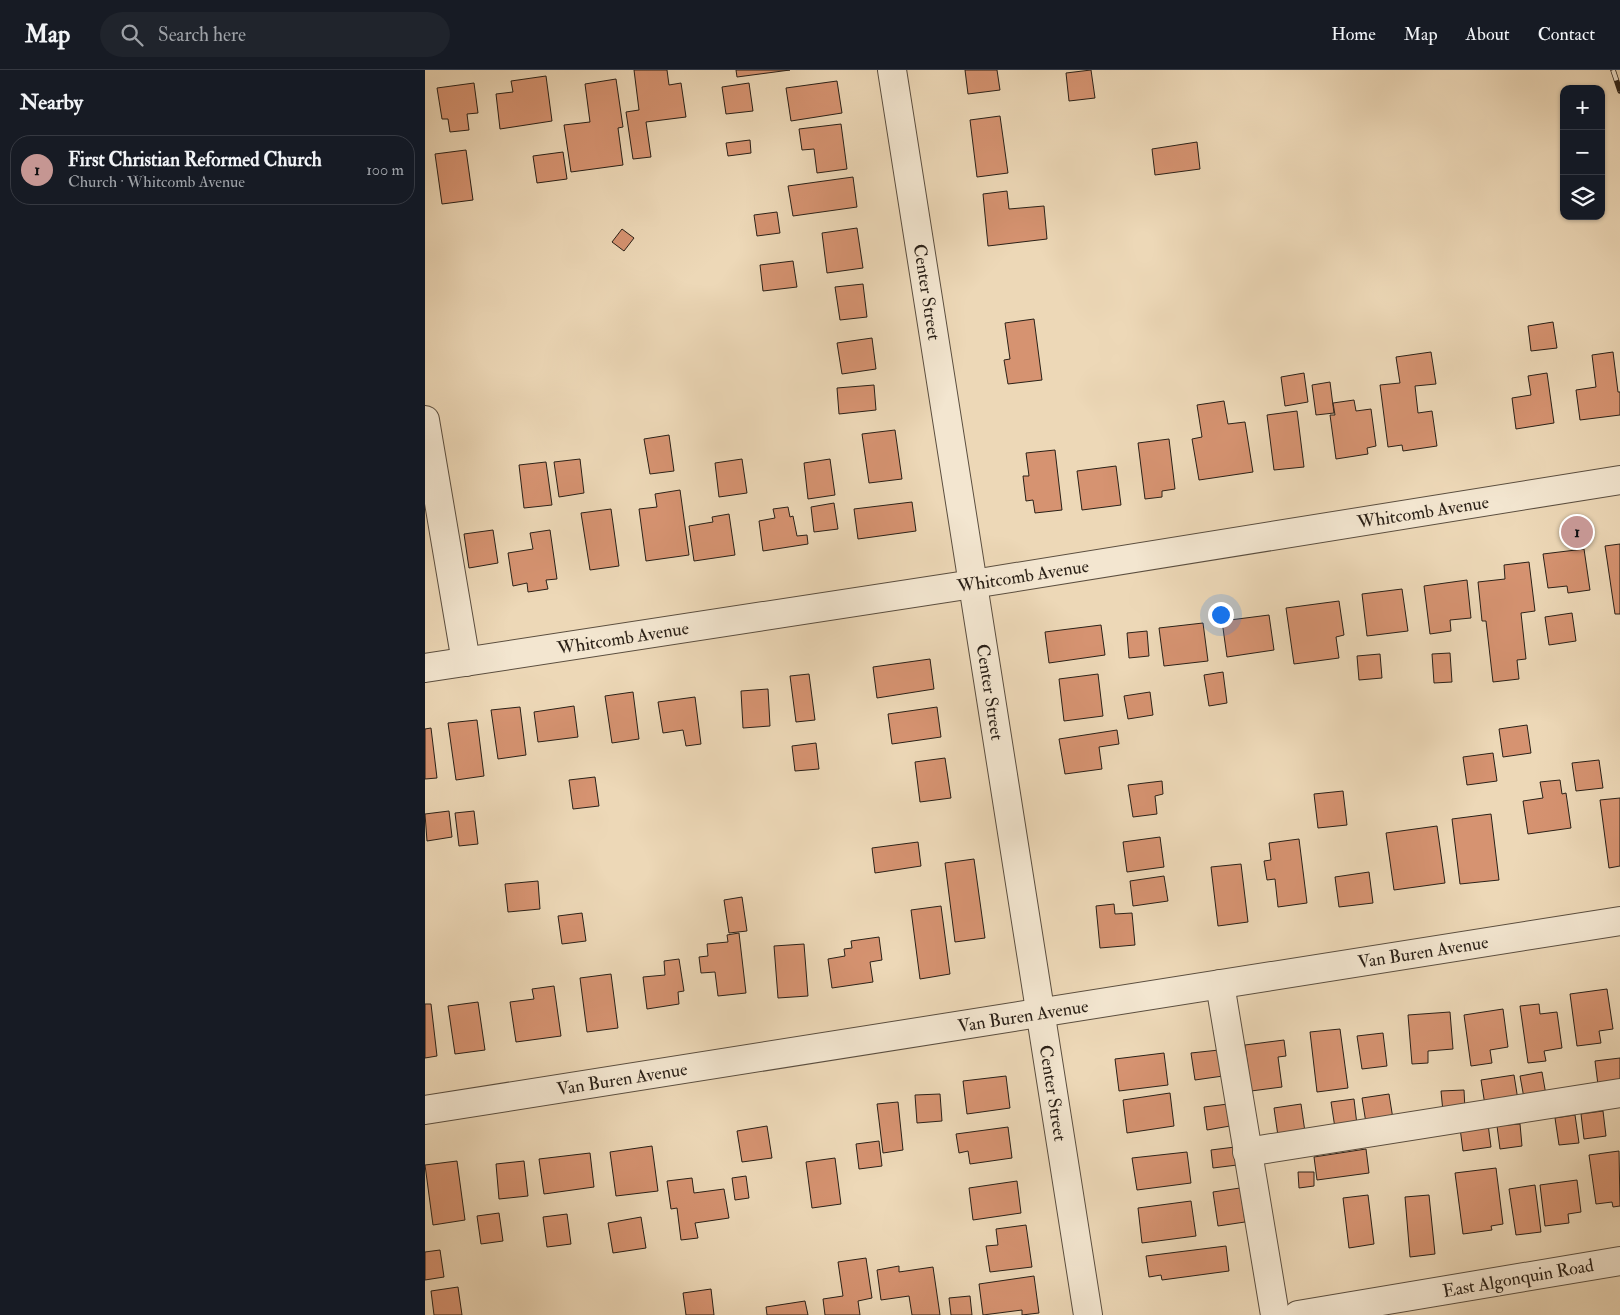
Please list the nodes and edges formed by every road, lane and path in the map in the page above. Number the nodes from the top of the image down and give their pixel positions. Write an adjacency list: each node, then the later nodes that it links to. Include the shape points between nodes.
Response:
1 (892, 70): 4 (street, Center Street)
2 (425, 420): 5 (street)
3 (1620, 480): 4 (street, Whitcomb Avenue)
4 (973, 584): 5 (street, Whitcomb Avenue); 9 (street, Center Street)
5 (466, 662): 6 (street, Whitcomb Avenue)
6 (425, 668)
7 (1620, 921): 8 (street, Van Buren Avenue)
8 (1220, 984): 9 (street, Van Buren Avenue); 12 (street)
9 (1041, 1013): 11 (street, Van Buren Avenue); 14 (street, Center Street)
10 (1620, 1093): 12 (street)
11 (425, 1110)
12 (1247, 1152): 15 (street)
13 (1620, 1261): 16 (street, East Algonquin Road)
14 (1088, 1315)
15 (1275, 1315)
16 (1298, 1315)

